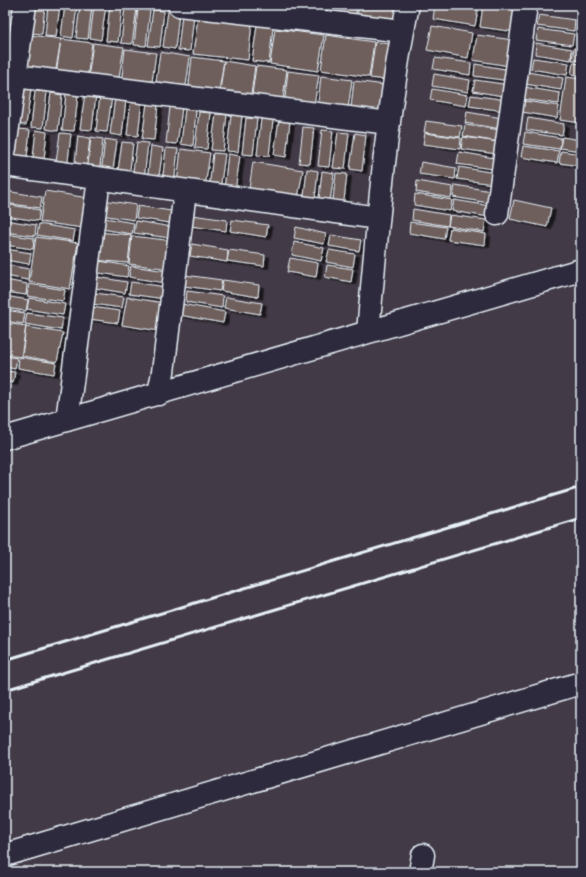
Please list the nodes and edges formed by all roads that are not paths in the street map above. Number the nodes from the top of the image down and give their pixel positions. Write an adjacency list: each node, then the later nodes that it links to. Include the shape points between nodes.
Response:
1 (25, 5): 8 (street)
2 (179, 5): 5 (street)
3 (408, 5): 7 (street)
4 (526, 5): 14 (street)
5 (218, 7): 6 (street)
6 (311, 12): 7 (street)
7 (403, 31): 9 (street)
8 (15, 76): 9 (street); 10 (street)
9 (389, 123): 15 (street)
10 (5, 148)
11 (5, 165): 12 (street)
12 (99, 179): 13 (street); 19 (street)
13 (185, 191): 15 (street); 18 (street)
14 (497, 214)
15 (378, 218): 17 (street)
16 (581, 270): 17 (street)
17 (368, 332): 18 (street)
18 (159, 394): 19 (street)
19 (67, 420): 20 (street)
20 (5, 438)
21 (581, 683): 22 (street)
22 (5, 855)

